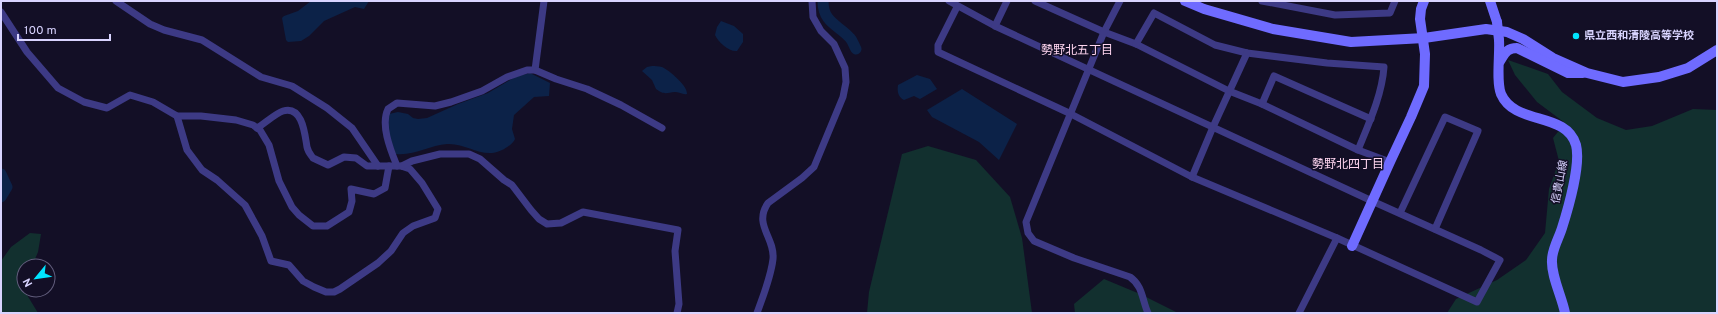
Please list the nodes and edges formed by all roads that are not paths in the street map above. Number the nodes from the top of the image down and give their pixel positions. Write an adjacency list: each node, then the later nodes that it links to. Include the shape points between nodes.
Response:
1 (116, 1): 35 (street, via 150,24 202,40 261,77 292,86 327,108 352,128)
2 (544, 1): 23 (street)
3 (812, 1): 45 (street, via 813,17 834,44 845,68 846,82 843,97 814,167 764,208 763,225 773,259)
4 (949, 1): 13 (street)
5 (1007, 1): 15 (street)
6 (1035, 1): 16 (street)
7 (1120, 1): 16 (street)
8 (1185, 1): 17 (street, via 1273,29 1351,42)
9 (1262, 1): 10 (street, via 1335,15 1390,13)
10 (1395, 1)
11 (1424, 1): 17 (street, via 1420,19)
12 (1490, 1): 21 (street, 信貴山線, bridge, via 1497,22)
13 (957, 7): 15 (street); 27 (street, via 938,45 938,52)
14 (1, 12): 28 (street, via 27,52 58,88 84,102 107,108 130,95 153,102)
15 (995, 26): 22 (street)
16 (1104, 32): 18 (street); 22 (street)
17 (1424, 38): 24 (street, via 1486,29 1507,32); 34 (street, via 1424,86)
18 (1136, 44): 20 (street, via 1154,13 1215,45); 25 (street)
19 (1717, 50): 24 (street, via 1688,68 1659,77 1623,82)
20 (1247, 53): 25 (street); 29 (street, via 1384,67)
21 (1500, 61): 24 (street, via 1505,52 1517,48 1568,73); 48 (street, 信貴山線, via 1499,85 1508,105 1527,116 1563,128 1576,144 1576,173 1552,260)
22 (1088, 69): 27 (street); 30 (street)
23 (535, 70): 32 (street, via 587,89); 37 (street, via 507,77 482,91 451,102 434,106 397,103 388,109 387,139)
24 (1586, 73)
25 (1229, 91): 26 (street); 30 (street)
26 (1262, 104): 29 (street, via 1274,76); 33 (street)
27 (1070, 113): 38 (street); 46 (street, via 1026,222 1028,233 1034,241 1135,280 1142,290)
28 (177, 116): 31 (street, via 236,120); 37 (street, via 187,150 202,170 245,205 262,236 271,261 289,265 303,281 326,292 340,289 378,263 391,251 403,233 413,226 435,218 438,210 422,183 410,169)
29 (1371, 119): 33 (street)
30 (1213, 127): 38 (street); 39 (street)
31 (257, 128): 35 (street, via 283,110 293,111 305,128 307,147 313,158 328,165 344,157 356,158 367,166); 36 (street, via 266,138 279,181 292,207 313,226 327,226 349,212 352,201 351,189 374,194 385,188)
32 (662, 128)
33 (1358, 150): 34 (street)
34 (1390, 162): 39 (street)
35 (378, 166): 36 (street)
36 (389, 166): 37 (street)
37 (400, 166): 44 (street, via 440,154 468,154 480,159 512,185 539,219 548,224 561,223 583,212 678,230 675,251 679,298)
38 (1192, 177): 42 (street)
39 (1372, 201): 40 (street); 43 (street)
40 (1400, 213): 41 (street); 41 (street, via 1445,117 1478,131)
41 (1434, 229): 43 (street, via 1500,260 1477,302)
42 (1337, 238): 43 (street); 47 (street)
43 (1352, 246)
44 (677, 313)
45 (757, 313)
46 (1148, 313)
47 (1299, 313)
48 (1565, 313)

